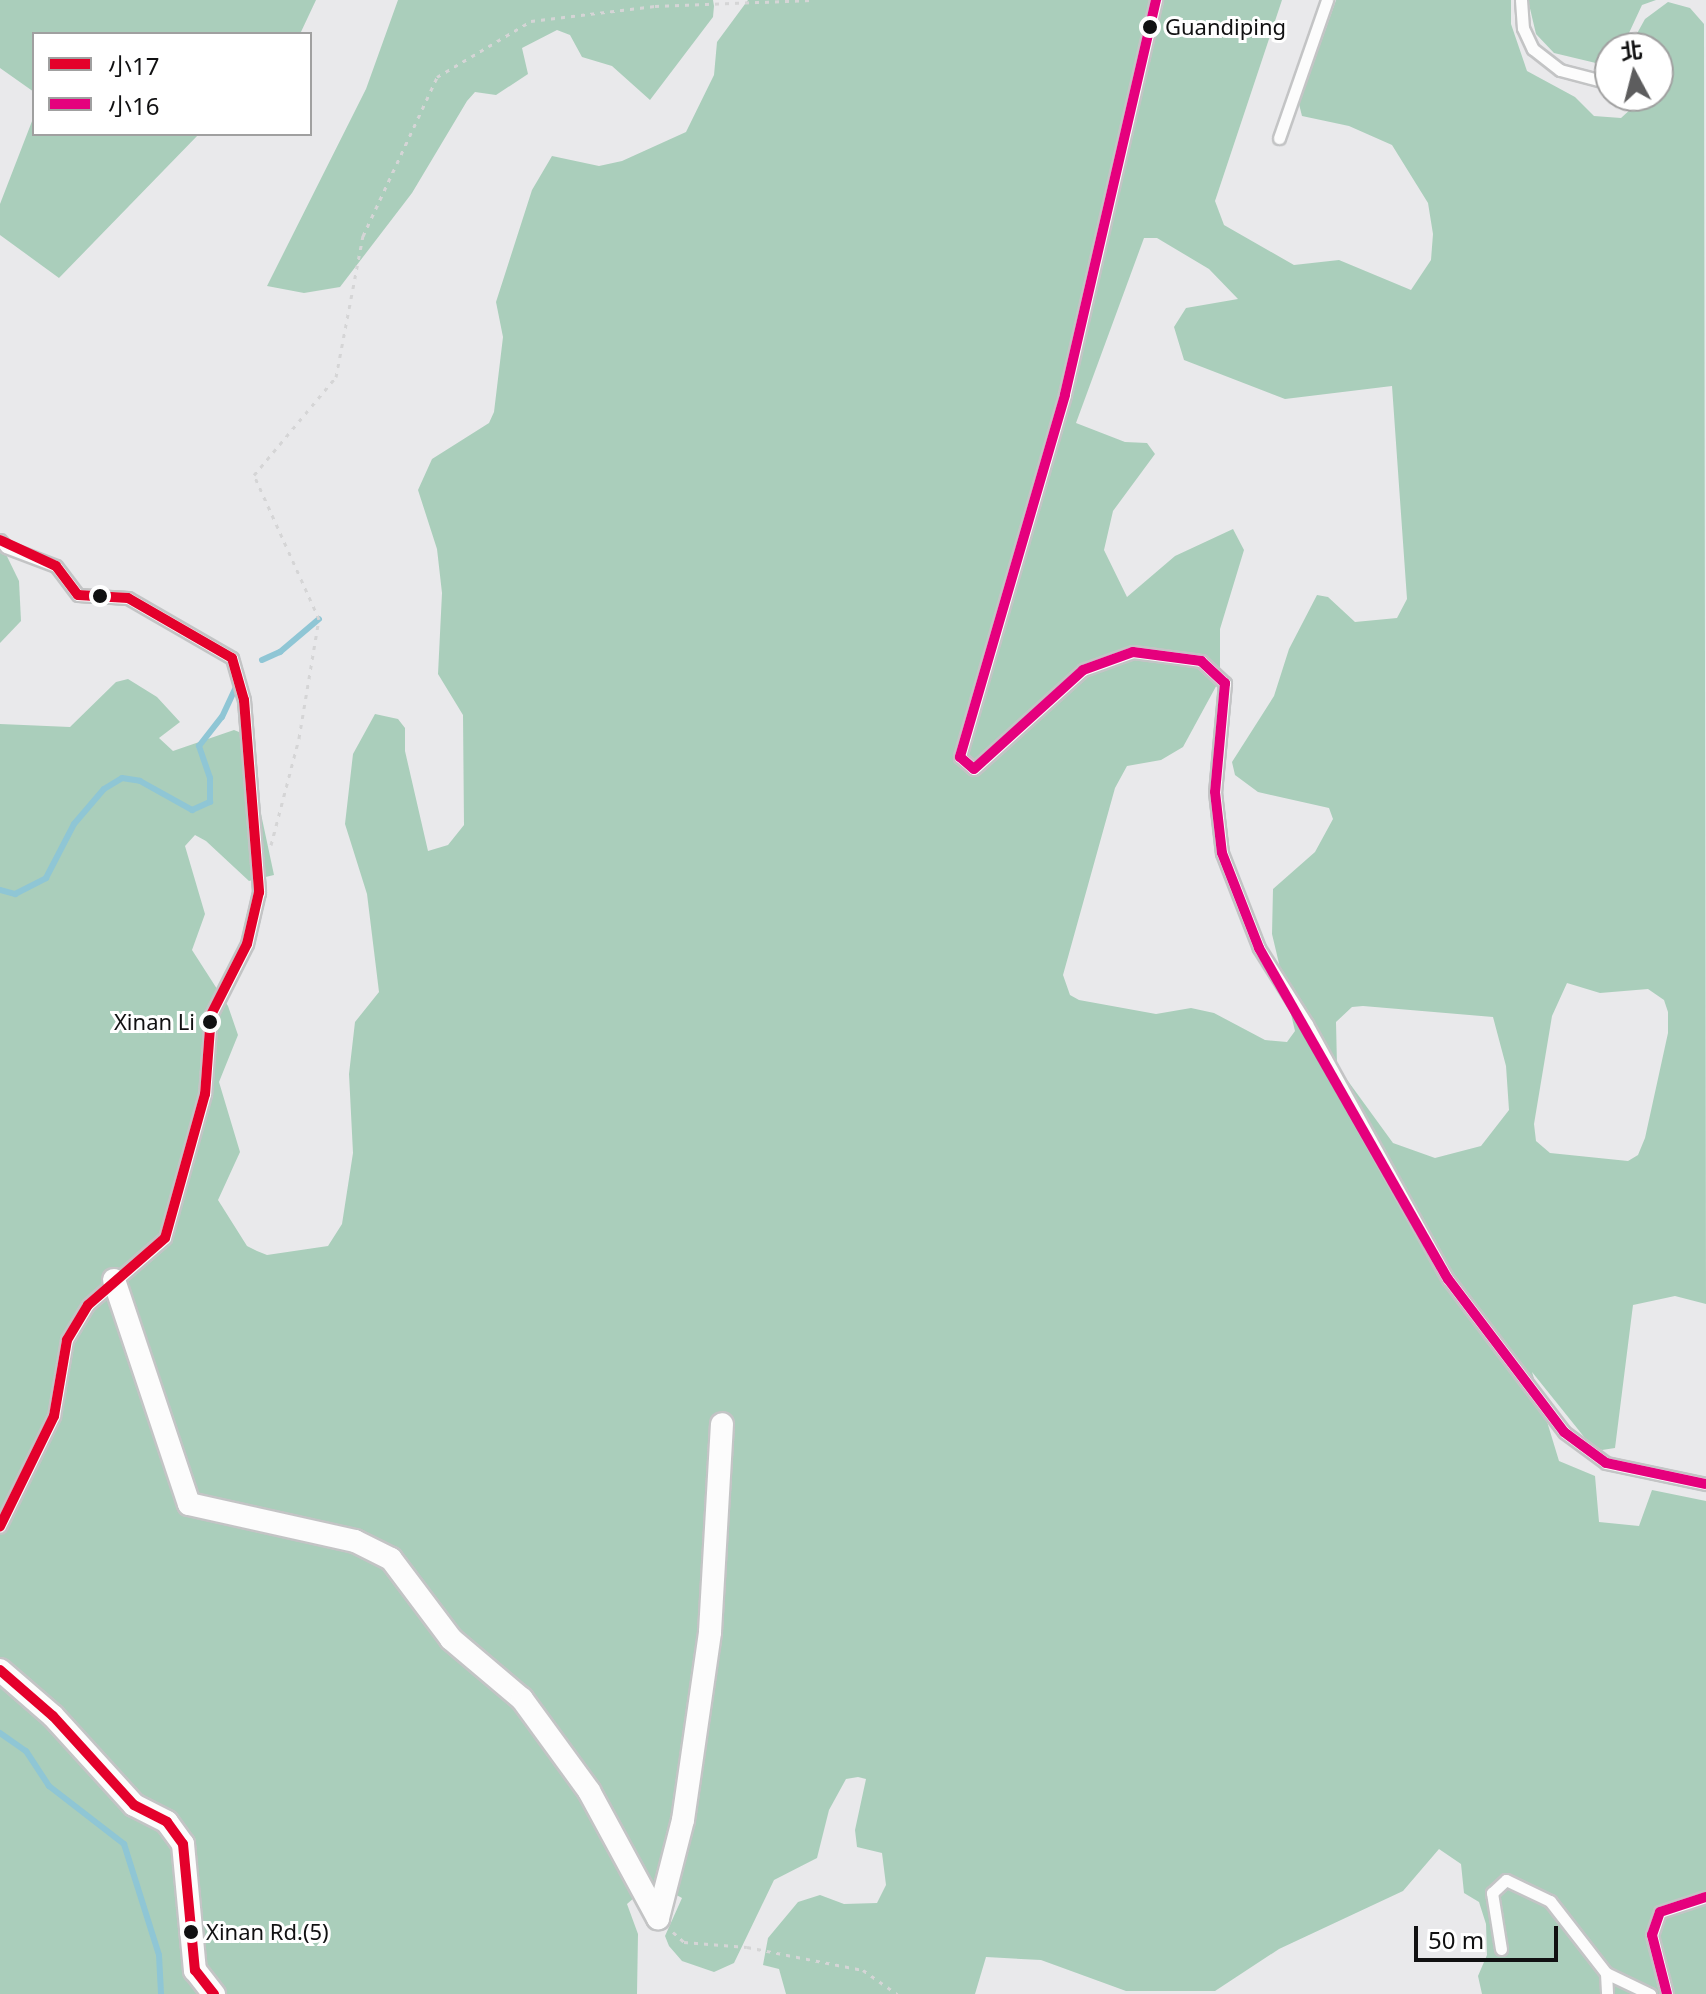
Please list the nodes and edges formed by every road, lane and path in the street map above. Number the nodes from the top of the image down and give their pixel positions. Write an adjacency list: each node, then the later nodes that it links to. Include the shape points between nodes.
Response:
1 (812, 0): 8 (path, via 655,6 531,21 437,77 363,236 336,377 254,475 319,619 299,738)
2 (1156, 0): 11 (lane, via 1065,395 960,757 974,769 1083,670 1133,652 1201,661 1225,683 1215,792 1226,865 1259,948 1448,1279 1564,1432 1606,1463)
3 (1327, 0): 6 (lane)
4 (1521, 0): 5 (lane, via 1523,28 1533,49 1560,70)
5 (1594, 79)
6 (1279, 138)
7 (0, 540): 9 (lane, via 56,566 78,595 128,598 232,658 244,700 259,892 247,944 211,1015 205,1094 165,1238)
8 (271, 846)
9 (114, 1280): 12 (lane, via 88,1305 67,1340 54,1416); 15 (street, via 189,1504 355,1541 391,1559 451,1639 522,1699 589,1791)
10 (722, 1424): 15 (street, via 710,1632 683,1820)
11 (1706, 1484)
12 (0, 1526)
13 (0, 1670): 18 (street, via 53,1716 134,1805 167,1822 183,1844 195,1970)
14 (1706, 1897): 22 (lane, via 1660,1912 1652,1935)
15 (658, 1918): 19 (path, via 684,1942 747,1947 863,1970)
16 (1501, 1949): 17 (lane, via 1492,1893 1506,1880 1550,1901)
17 (1606, 1973): 20 (lane); 21 (lane)
18 (214, 1994)
19 (897, 1994)
20 (1607, 1994)
21 (1650, 1994)
22 (1667, 1994)

